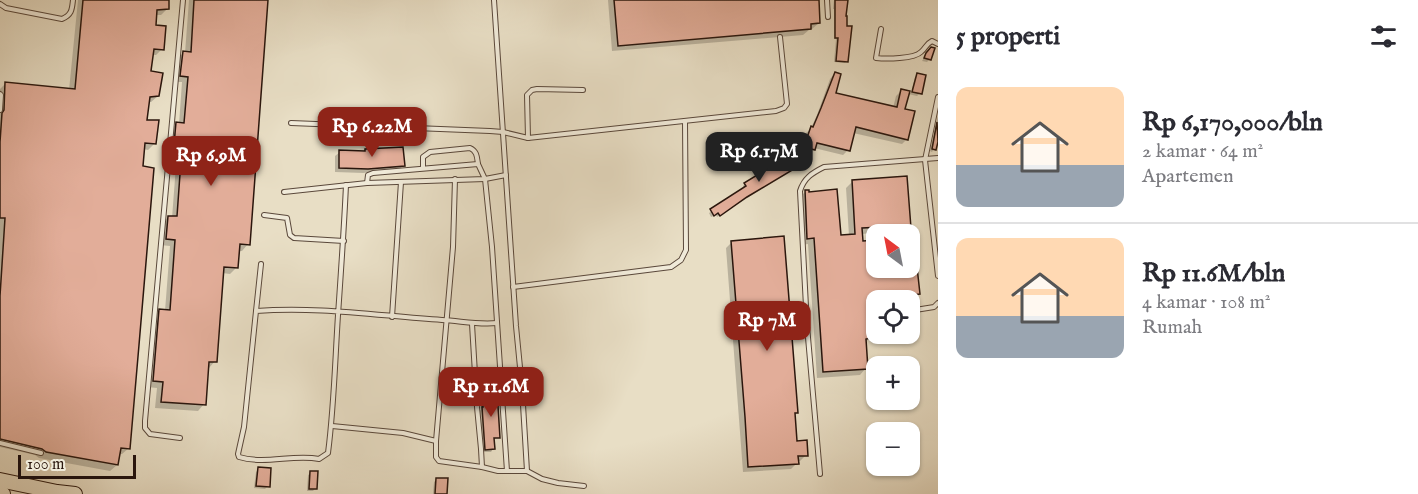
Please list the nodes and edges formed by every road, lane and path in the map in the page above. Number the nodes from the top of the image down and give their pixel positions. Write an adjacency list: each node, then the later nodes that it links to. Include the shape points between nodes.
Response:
1 (73, 0): 5 (lane, via 72,10 62,19)
2 (183, 0): 44 (lane, via 145,421 150,434)
3 (494, 0): 17 (lane)
4 (827, 0): 6 (lane)
5 (0, 4)
6 (828, 17)
7 (881, 29): 9 (lane, via 876,58 911,57 920,54 932,41)
8 (780, 37): 15 (lane, via 787,104 784,108)
9 (938, 44)
10 (583, 90): 18 (lane, via 532,90 527,95)
11 (0, 94): 14 (lane)
12 (938, 97): 13 (lane)
13 (937, 104): 20 (lane)
14 (0, 110)
15 (685, 121): 18 (lane); 34 (lane, via 686,250 681,260 671,267)
16 (291, 123): 17 (lane)
17 (503, 132): 18 (lane); 23 (lane)
18 (528, 138)
19 (938, 158): 20 (lane)
20 (925, 160): 33 (lane); 51 (lane, via 824,166 802,183 807,326)
21 (478, 164): 22 (lane); 22 (lane, via 477,154 470,148 430,152 423,157); 25 (lane)
22 (423, 168): 27 (lane, via 373,173 368,175)
23 (506, 175): 25 (lane); 34 (lane)
24 (455, 179): 25 (lane); 26 (lane); 40 (lane)
25 (484, 179): 41 (lane)
26 (400, 182): 27 (lane); 39 (lane)
27 (367, 183): 28 (lane)
28 (346, 185): 29 (lane); 31 (lane)
29 (284, 192)
30 (264, 215): 31 (lane, via 287,218 294,238)
31 (344, 241): 38 (lane)
32 (261, 264): 37 (lane)
33 (938, 276)
34 (513, 287): 50 (lane)
35 (938, 303): 36 (lane)
36 (920, 309)
37 (256, 311): 38 (lane); 43 (lane, via 239,458 319,459 328,453)
38 (338, 312): 39 (lane); 43 (lane)
39 (392, 317): 40 (lane)
40 (447, 320): 42 (lane); 45 (lane)
41 (497, 323): 42 (lane); 49 (lane)
42 (472, 324): 48 (lane)
43 (332, 426): 45 (lane, via 403,433)
44 (180, 438)
45 (436, 441): 48 (lane, via 439,460)
46 (0, 443): 47 (lane)
47 (41, 453)
48 (482, 467): 49 (lane)
49 (507, 471): 50 (lane)
50 (527, 471): 53 (lane, via 542,479)
51 (820, 474)
52 (0, 480): 54 (highway)
53 (584, 486)
54 (75, 494)

